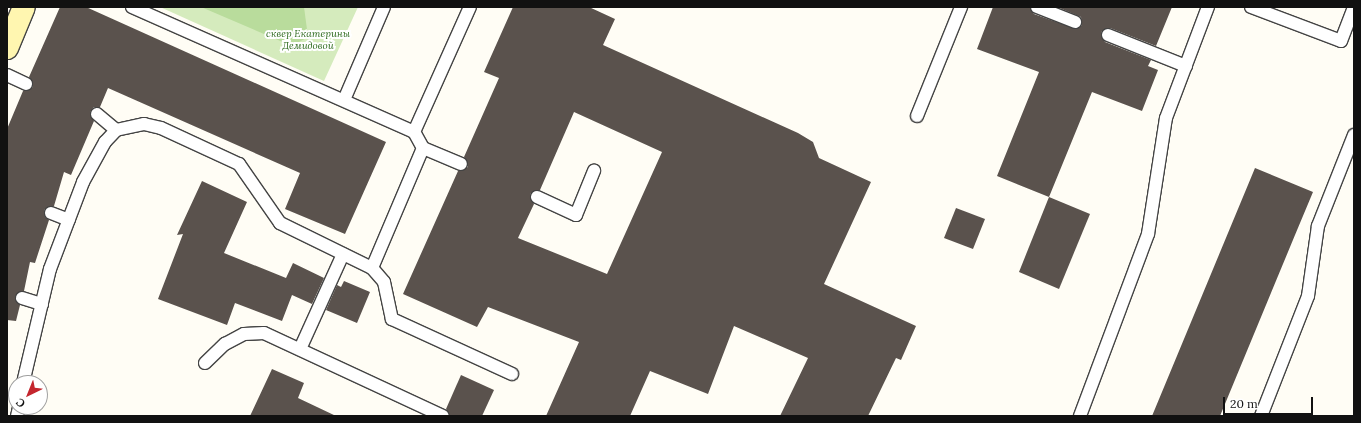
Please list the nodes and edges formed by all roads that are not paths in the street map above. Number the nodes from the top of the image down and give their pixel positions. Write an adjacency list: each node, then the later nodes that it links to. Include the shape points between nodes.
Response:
1 (24, 7): 12 (main road)
2 (132, 7): 16 (lane)
3 (384, 7): 16 (lane)
4 (470, 7): 20 (lane)
5 (961, 7): 18 (lane)
6 (1037, 7): 10 (lane)
7 (1208, 7): 13 (lane)
8 (1251, 7): 9 (lane, via 1341,41)
9 (1354, 7)
10 (1075, 22)
11 (1108, 35): 13 (lane)
12 (7, 48)
13 (1186, 66): 37 (lane, via 1166,118 1148,234)
14 (7, 75): 15 (lane)
15 (26, 84)
16 (344, 100): 20 (lane)
17 (97, 114): 19 (lane)
18 (917, 116)
19 (116, 130): 27 (lane, via 101,149); 28 (lane, via 144,124 161,128 239,164 280,223)
20 (414, 132): 22 (lane)
21 (1354, 135): 38 (lane, via 1318,226 1308,296)
22 (422, 148): 23 (lane); 29 (lane)
23 (461, 164)
24 (594, 170): 25 (lane, via 576,215)
25 (537, 197)
26 (52, 213): 27 (lane)
27 (69, 220): 31 (lane, via 50,269)
28 (343, 254): 29 (lane); 32 (lane)
29 (372, 268): 34 (lane, via 384,282 392,319)
30 (22, 298): 31 (lane)
31 (42, 304): 35 (lane)
32 (300, 349): 33 (lane, via 264,333 244,334 225,344); 36 (lane)
33 (205, 363)
34 (512, 374)
35 (25, 375)
36 (443, 416)
37 (1080, 416)
38 (1261, 416)

